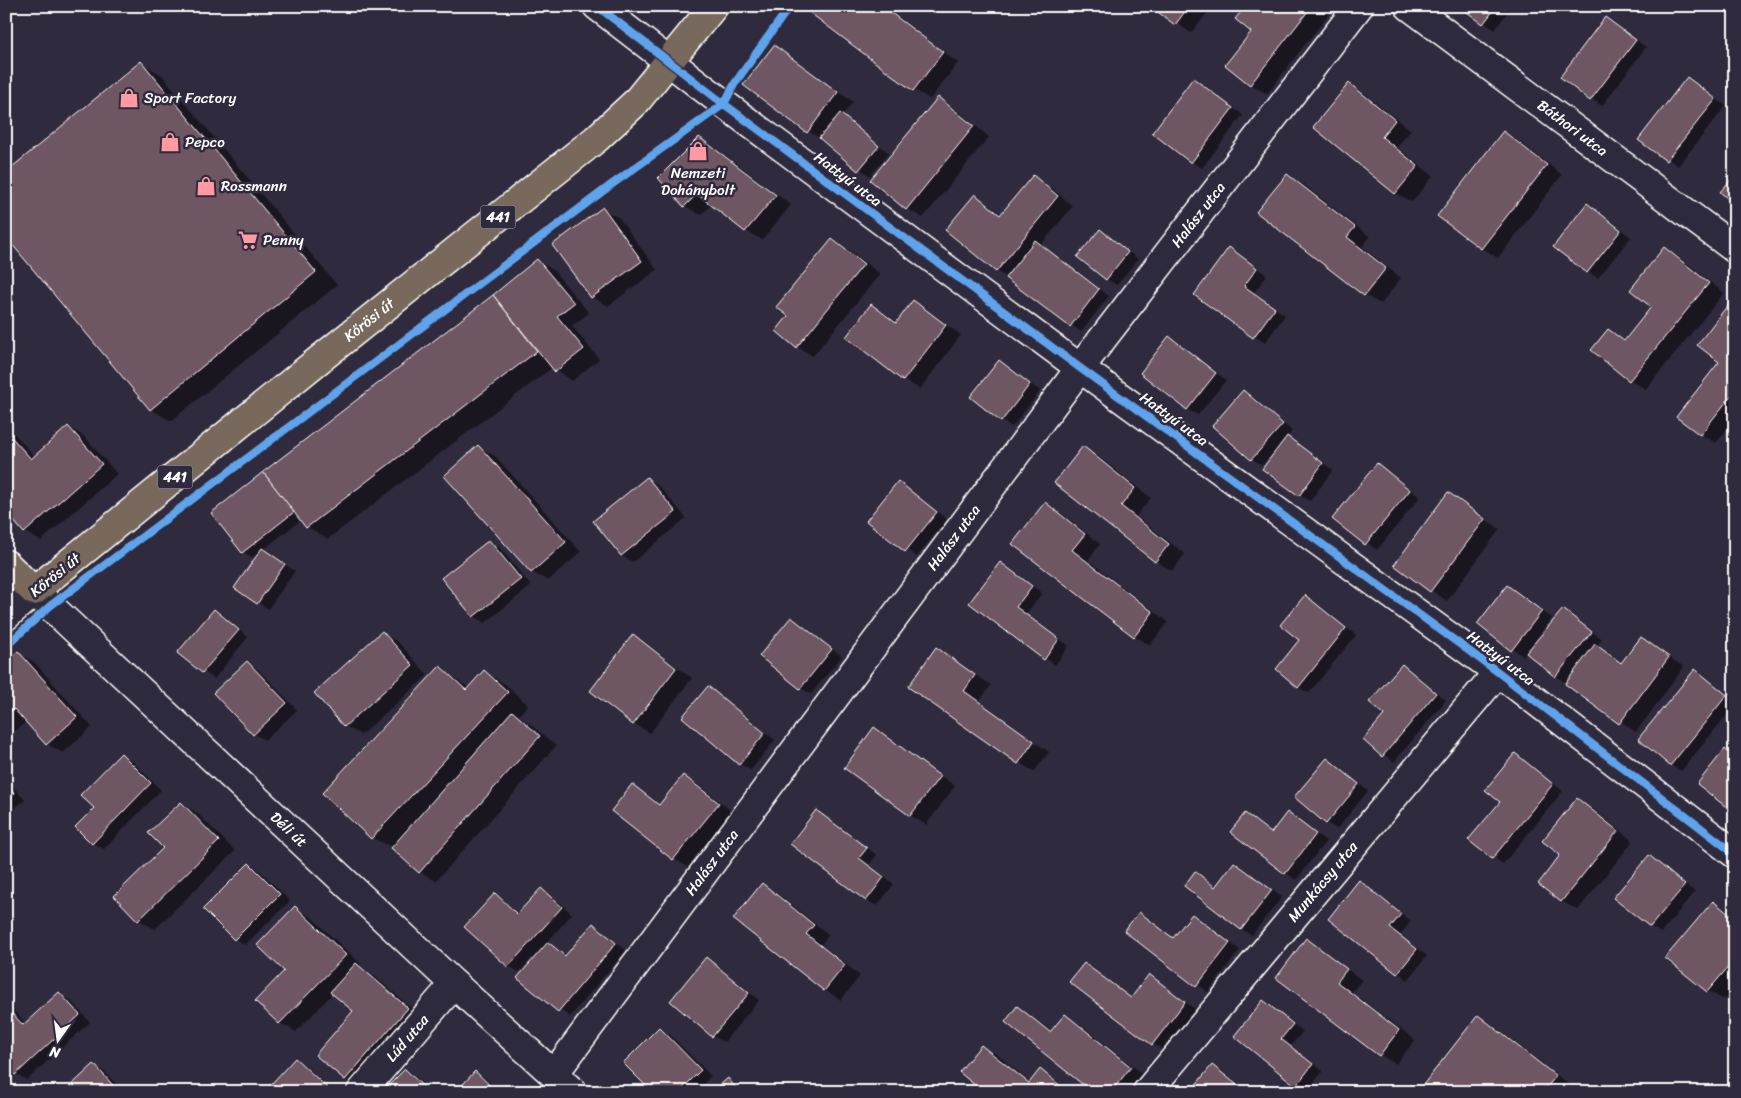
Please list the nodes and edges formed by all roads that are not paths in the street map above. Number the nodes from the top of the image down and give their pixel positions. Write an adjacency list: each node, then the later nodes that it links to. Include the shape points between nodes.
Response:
1 (598, 6): 5 (street, Hattyú utca)
2 (714, 6): 5 (main road, Kőrösi út / 441)
3 (1359, 6): 7 (street, Halász utca)
4 (1409, 6): 6 (street, Báthori utca)
5 (670, 60): 7 (street, Hattyú utca, via 724,104); 9 (main road, Kőrösi út / 441, via 635,103 596,139)
6 (1735, 249)
7 (1080, 368): 11 (street, Hattyú utca); 14 (street, Halász utca)
8 (6, 564): 9 (main road, Déli út)
9 (34, 591): 10 (street, Kőrösi út); 13 (street, Déli út)
10 (6, 616)
11 (1498, 672): 12 (street, Hattyú utca); 16 (street, Munkácsy utca)
12 (1735, 854)
13 (454, 984): 14 (street, Déli út); 15 (street, Lúd utca)
14 (564, 1083)
15 (361, 1092)
16 (1147, 1092)

